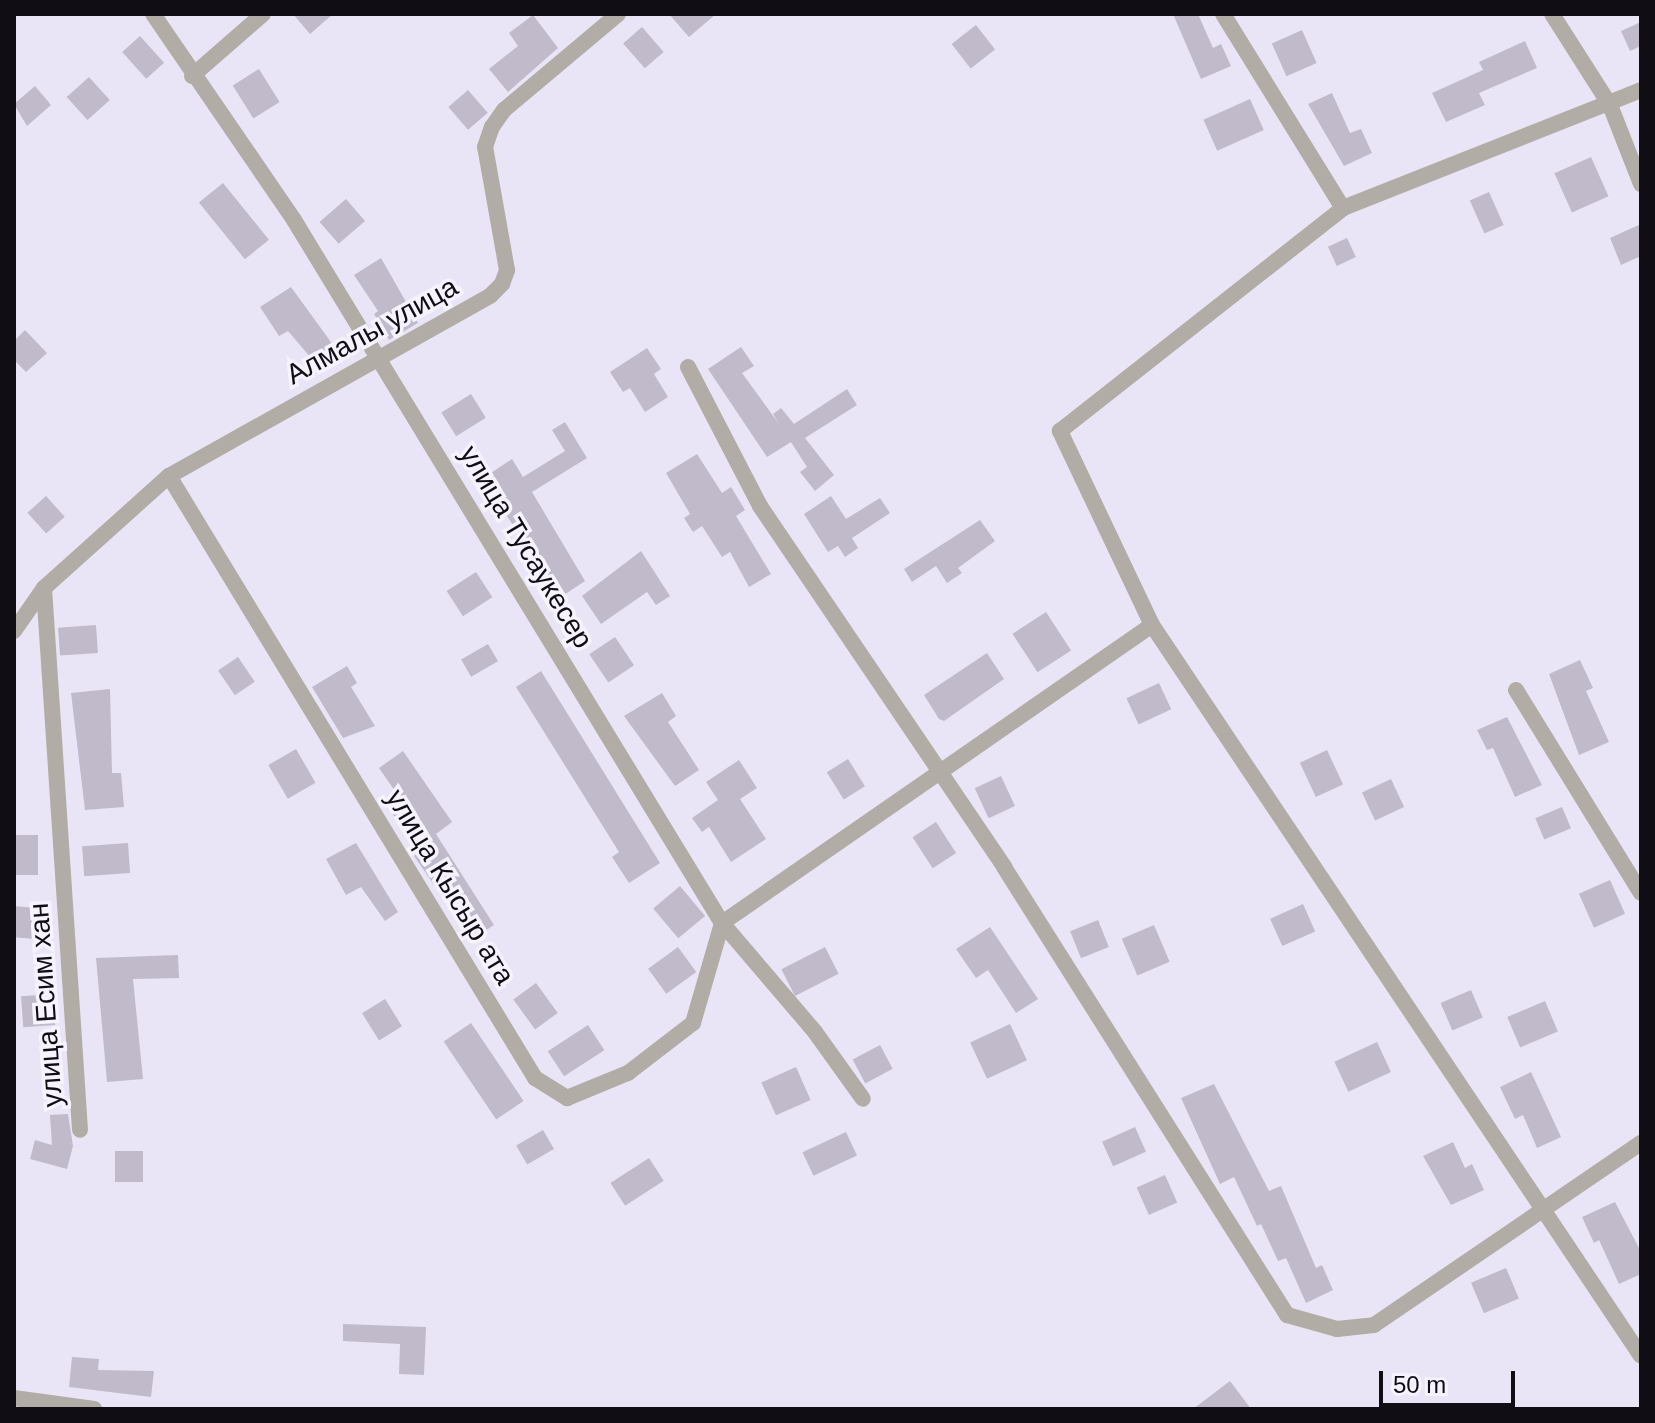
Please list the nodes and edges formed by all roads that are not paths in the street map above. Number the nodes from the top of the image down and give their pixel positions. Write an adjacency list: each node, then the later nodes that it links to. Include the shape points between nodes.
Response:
1 (153, 14): 6 (street, улица Тусаукесер)
2 (263, 14): 6 (street)
3 (618, 14): 11 (street, Алмалы улица, via 504,110 492,127 485,147 507,270 502,284 491,295)
4 (1223, 14): 10 (street)
5 (1552, 14): 8 (street)
6 (192, 76): 11 (street, улица Тусаукесер, via 294,220)
7 (1641, 90): 8 (street)
8 (1610, 105): 9 (street); 10 (street)
9 (1641, 184)
10 (1343, 208): 15 (street, via 1060,431)
11 (377, 356): 13 (street, Алмалы улица); 20 (street, улица Тусаукесер)
12 (688, 367): 18 (street, via 760,506)
13 (169, 476): 14 (street, Алмалы улица); 20 (street, улица Кысыр ата, via 535,1078 567,1098 628,1073 693,1023)
14 (44, 588): 16 (street, Алмалы улица); 22 (street, улица Есим хан)
15 (1152, 625): 18 (street); 24 (street)
16 (14, 631)
17 (1516, 690): 19 (street)
18 (939, 772): 20 (street); 24 (street, via 1287,1315 1337,1329 1374,1325)
19 (1641, 893)
20 (722, 923): 21 (street, улица Тусаукесер, via 815,1032)
21 (863, 1099)
22 (80, 1130)
23 (1641, 1143): 24 (street)
24 (1540, 1212): 25 (street)
25 (1641, 1356)
26 (14, 1398): 27 (street)
27 (94, 1409)

